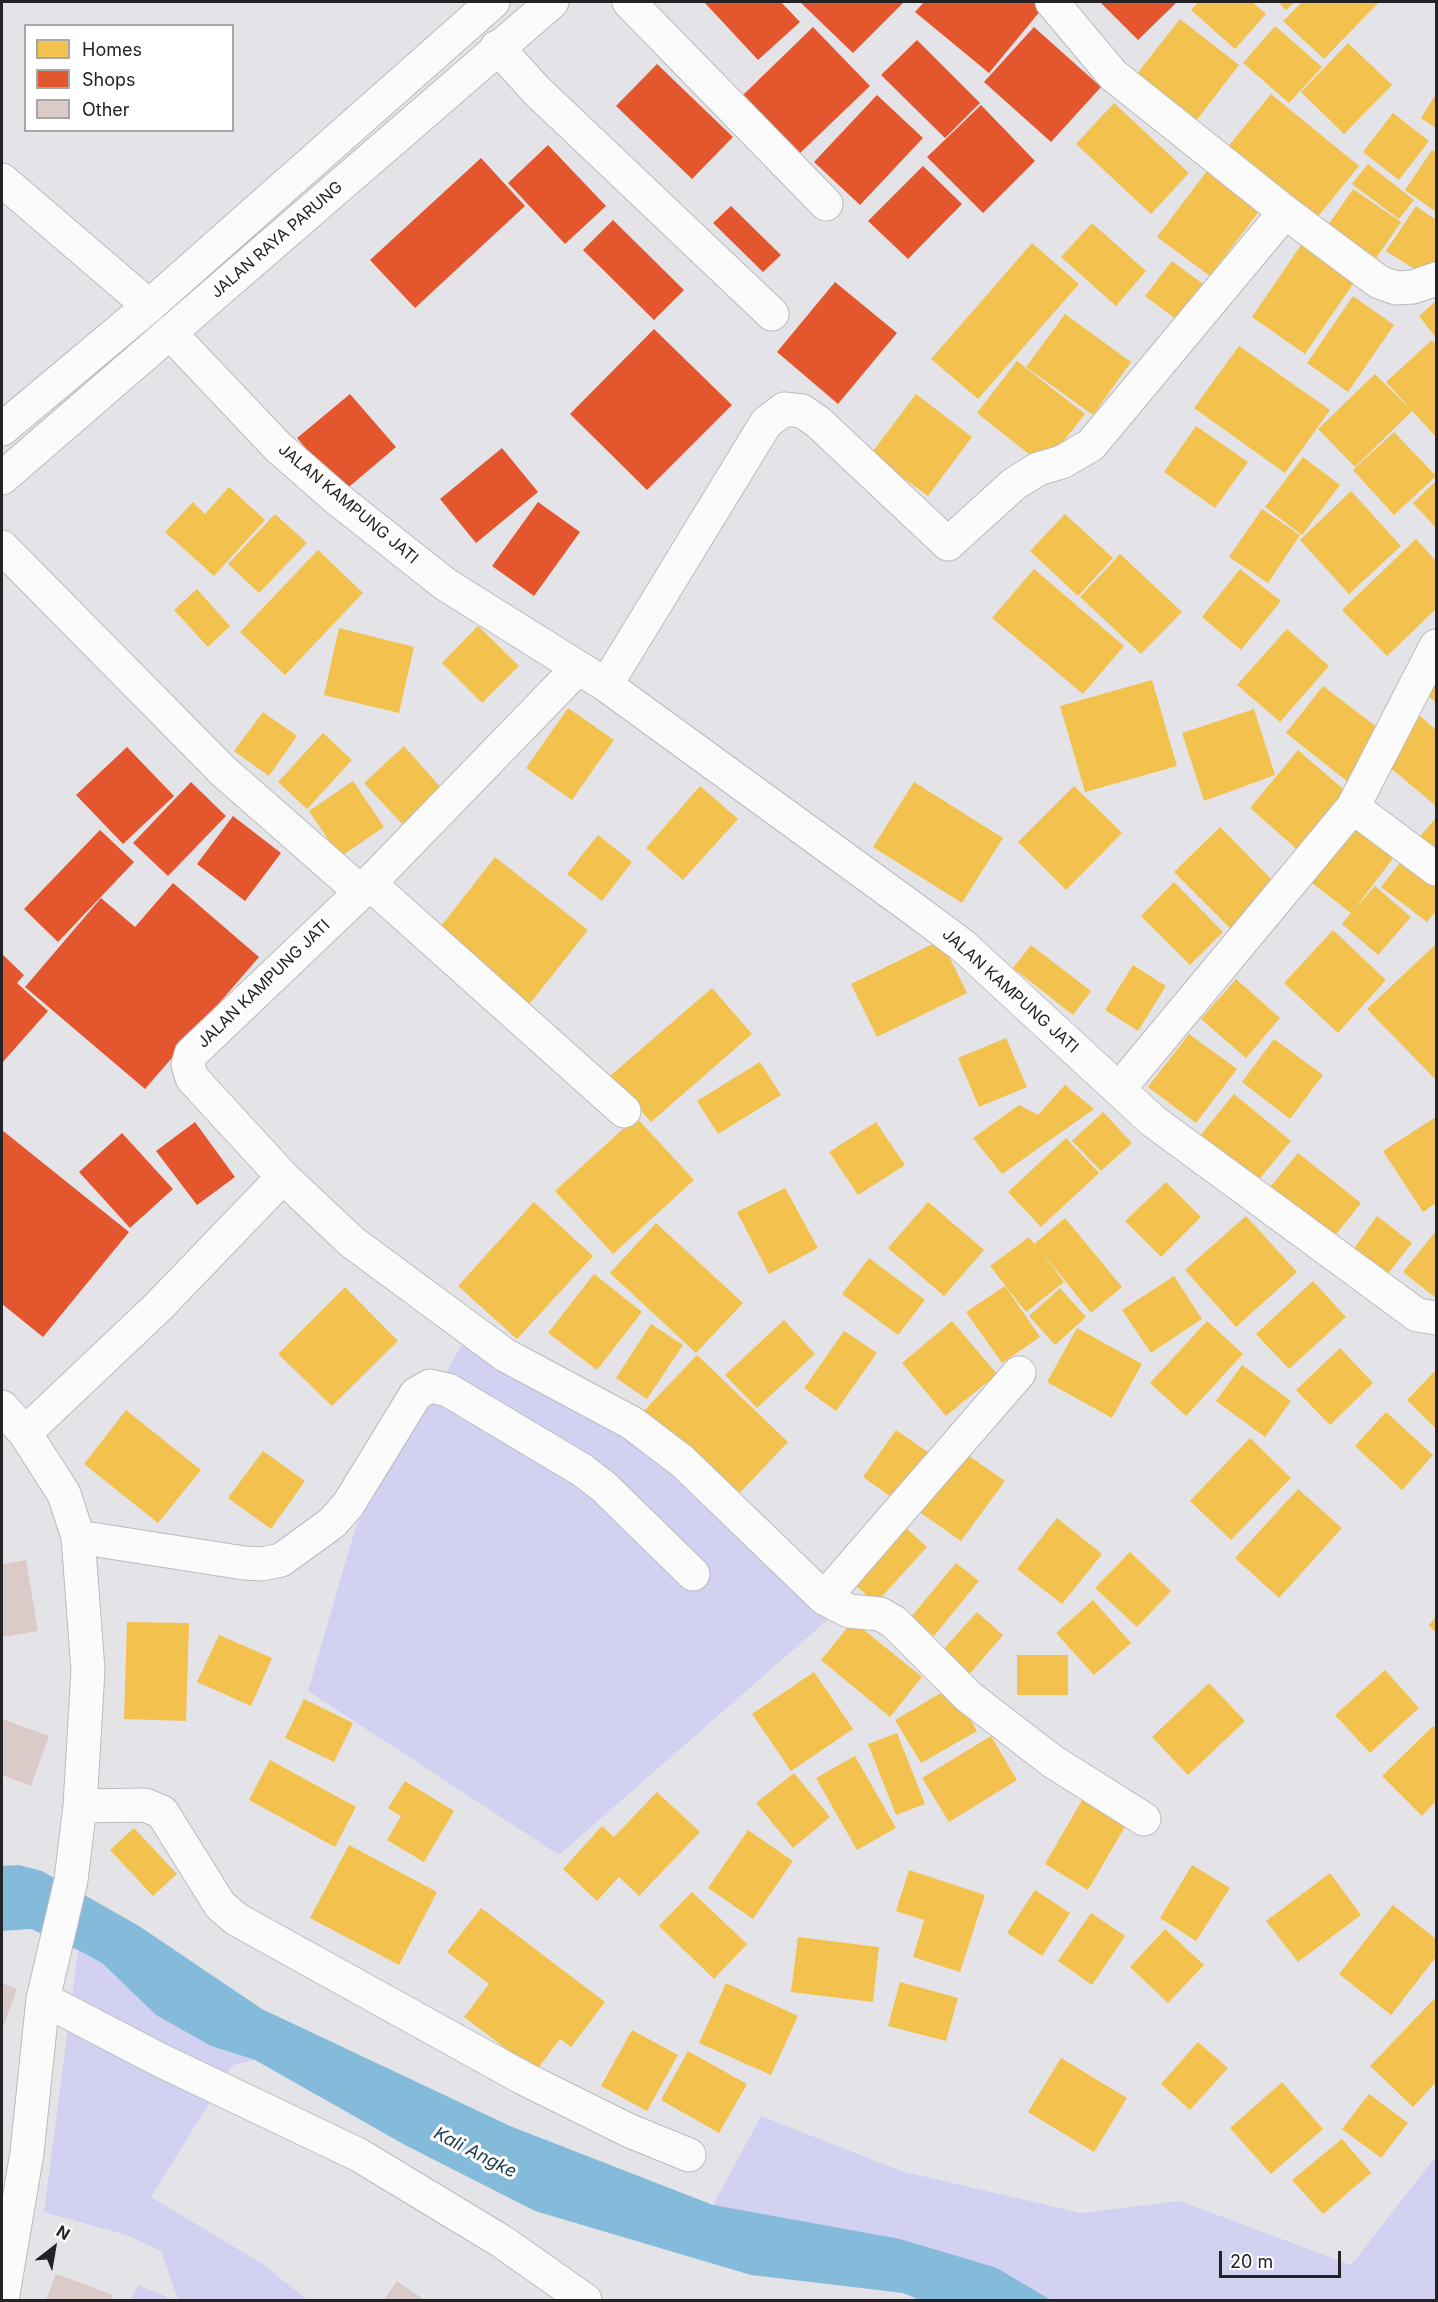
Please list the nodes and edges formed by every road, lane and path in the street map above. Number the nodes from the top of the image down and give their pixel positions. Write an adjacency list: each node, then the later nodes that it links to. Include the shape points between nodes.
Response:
1 (493, 2): 10 (main road)
2 (552, 2): 5 (main road, JALAN RAYA PARUNG)
3 (629, 2): 7 (main road)
4 (1052, 2): 8 (main road, via 1113,75)
5 (497, 47): 11 (main road, via 537,91); 12 (main road, JALAN RAYA PARUNG)
6 (2, 180): 10 (main road)
7 (826, 204)
8 (1285, 212): 9 (main road, via 1379,282 1396,288); 20 (main road, via 1091,445 1014,484 948,544 818,422 802,411 784,409 766,423)
9 (1437, 279)
10 (150, 306): 13 (main road)
11 (772, 314)
12 (171, 333): 14 (main road, JALAN RAYA PARUNG); 19 (main road, JALAN KAMPUNG JATI, via 278,447 335,497 445,584)
13 (40, 397): 14 (main road); 15 (main road)
14 (63, 423): 16 (main road, JALAN RAYA PARUNG)
15 (2, 429)
16 (2, 478)
17 (2, 547): 23 (main road, via 223,771)
18 (1437, 646): 21 (main road)
19 (577, 669): 20 (main road, JALAN KAMPUNG JATI); 23 (main road, JALAN KAMPUNG JATI)
20 (606, 685): 24 (main road, JALAN KAMPUNG JATI, via 962,945)
21 (1353, 807): 22 (main road); 24 (main road)
22 (1437, 869)
23 (365, 888): 25 (main road); 26 (main road, JALAN KAMPUNG JATI, via 191,1054 188,1065 192,1078)
24 (1119, 1089): 27 (main road, JALAN KAMPUNG JATI, via 1153,1121 1417,1315)
25 (624, 1112)
26 (283, 1177): 30 (main road, via 159,1306); 33 (main road, JALAN KAMPUNG JATI, via 352,1242 505,1355 632,1423 682,1461)
27 (1437, 1318)
28 (1019, 1373): 33 (main road)
29 (2, 1407): 30 (main road)
30 (25, 1433): 31 (main road, via 64,1494)
31 (78, 1537): 32 (main road, via 244,1563 280,1560 332,1523 348,1504 416,1394 430,1386 448,1390 582,1470); 34 (main road, via 88,1670)
32 (693, 1574)
33 (824, 1598): 35 (main road, JALAN KAMPUNG JATI, via 849,1611 880,1614 894,1622 969,1696 1052,1761)
34 (80, 1806): 36 (main road, via 71,1880); 37 (main road, via 145,1805 162,1812 220,1905 236,1919 523,2078 630,2131)
35 (1144, 1819)
36 (43, 1999): 38 (main road, via 27,2153); 39 (main road, via 359,2155 501,2241)
37 (689, 2155)
38 (2, 2301)
39 (585, 2301)

